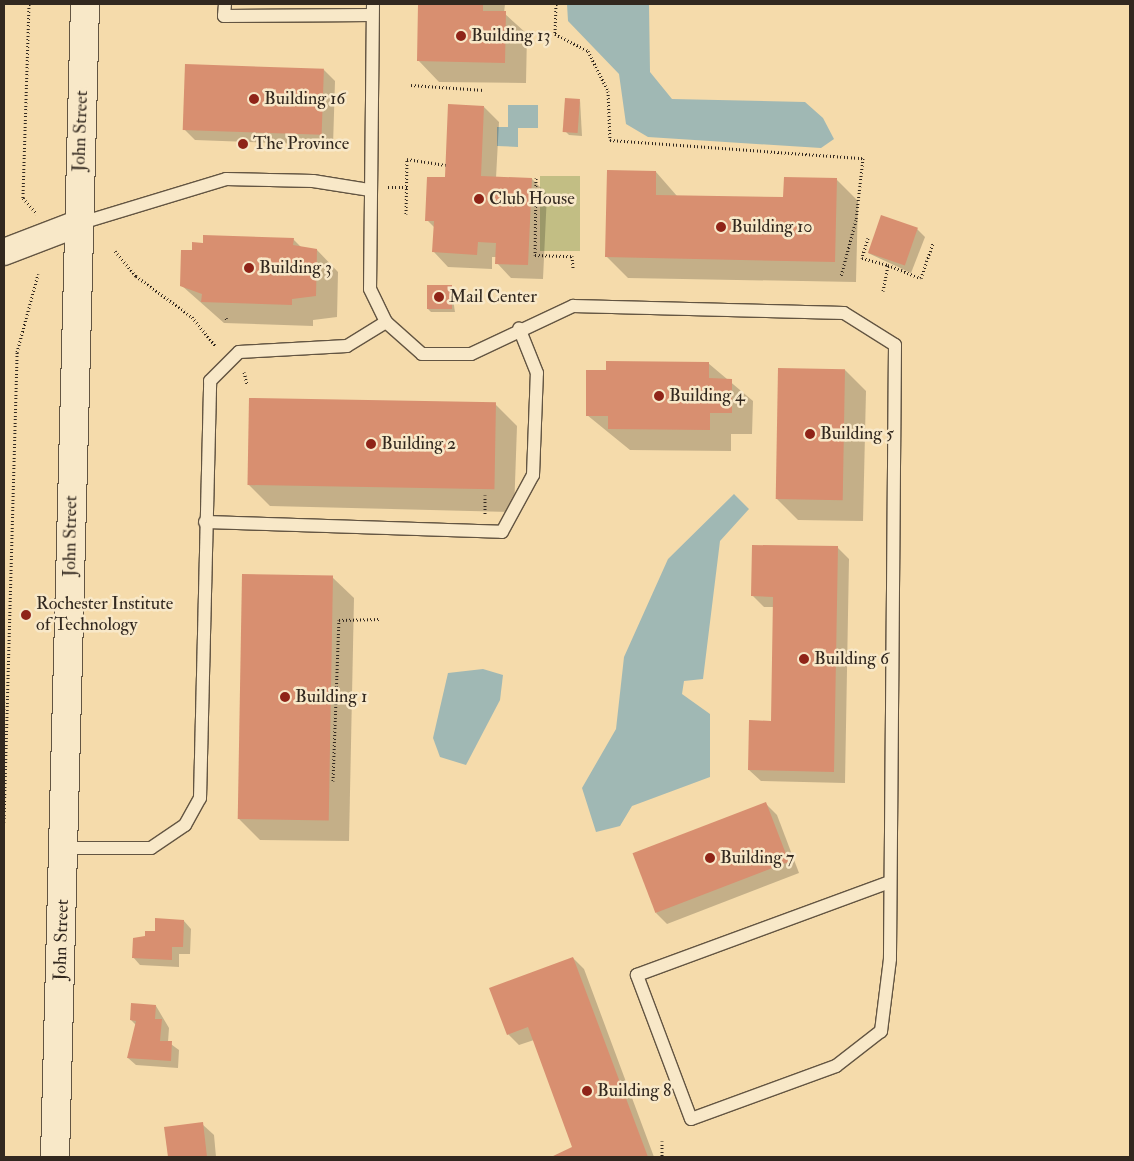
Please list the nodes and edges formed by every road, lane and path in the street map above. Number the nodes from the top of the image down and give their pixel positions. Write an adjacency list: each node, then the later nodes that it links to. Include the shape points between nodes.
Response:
1 (29, 4): 14 (path, via 23,198)
2 (85, 4): 15 (street, John Street)
3 (225, 4): 5 (lane, via 224,16)
4 (556, 4): 23 (path, via 554,34 588,51 608,91 610,140 862,158 856,220)
5 (372, 9): 12 (lane)
6 (410, 85): 7 (path)
7 (484, 90)
8 (446, 166): 11 (path, via 407,158)
9 (536, 178): 21 (path, via 535,255 572,256)
10 (388, 187): 11 (path)
11 (407, 187): 13 (path)
12 (370, 190): 15 (lane, via 313,181 226,179); 25 (lane, via 368,273 377,309)
13 (406, 214)
14 (39, 219)
15 (77, 224): 19 (street); 34 (street, John Street)
16 (868, 238): 20 (path, via 862,258)
17 (933, 244): 20 (path, via 921,278)
18 (115, 251): 27 (path, via 136,276 192,317)
19 (4, 252)
20 (888, 264): 24 (path)
21 (573, 268)
22 (38, 274): 33 (path, via 17,352)
23 (841, 276)
24 (883, 291)
25 (386, 322): 26 (lane, via 422,354 471,354); 30 (lane, via 347,346 239,352 210,381)
26 (519, 328): 30 (lane, via 537,373 533,475 502,532); 35 (lane, via 572,306 844,313 895,345)
27 (216, 347)
28 (244, 367): 29 (path)
29 (247, 384)
30 (205, 522): 34 (lane, via 200,798 185,825 151,848)
31 (381, 619): 32 (path, via 339,620)
32 (333, 781)
33 (4, 822)
34 (65, 848): 37 (street, John Street)
35 (887, 883): 35 (lane, via 890,958 881,1031 836,1066 691,1119 637,974)
36 (662, 1141): 38 (path)
37 (55, 1157)
38 (662, 1157)

